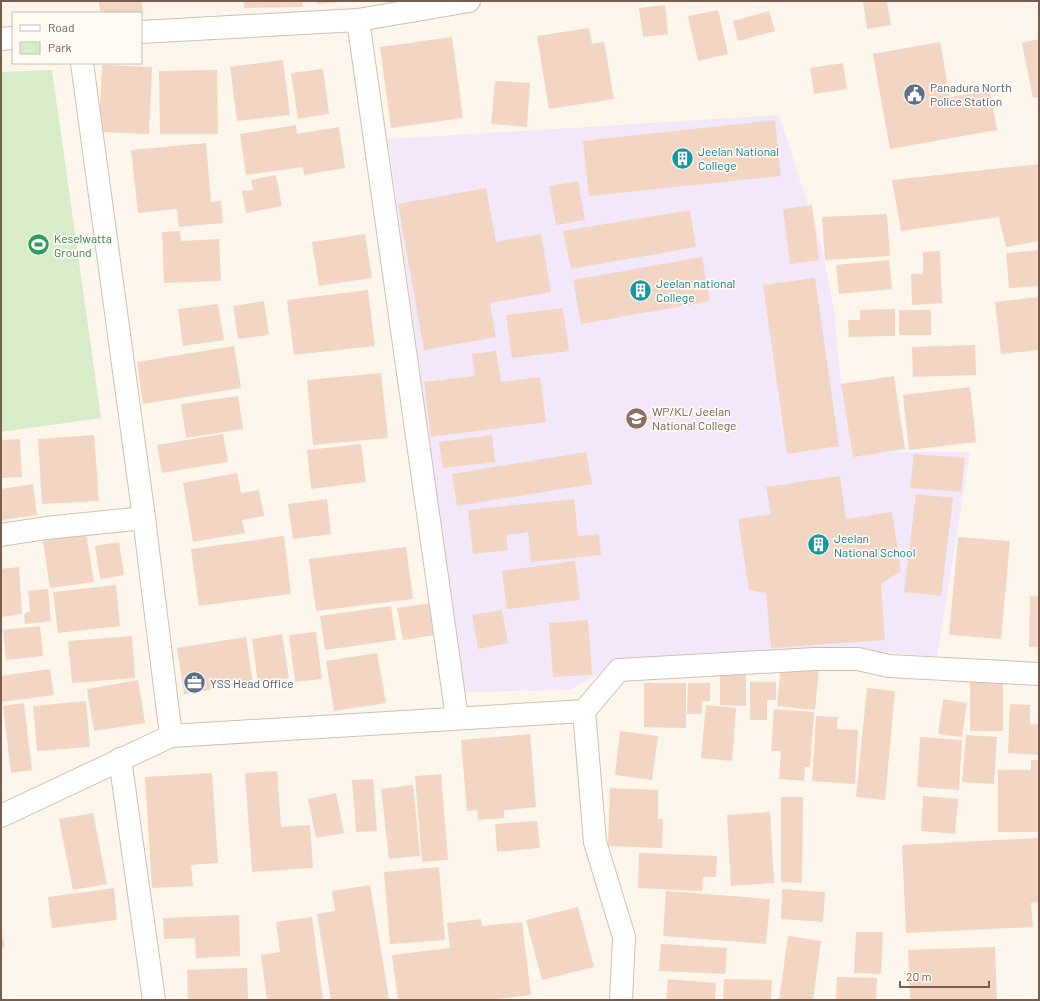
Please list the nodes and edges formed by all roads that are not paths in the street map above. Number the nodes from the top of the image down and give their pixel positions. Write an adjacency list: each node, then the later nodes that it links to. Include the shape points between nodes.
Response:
1 (469, 1): 2 (street)
2 (358, 20): 3 (street); 11 (street)
3 (142, 32)
4 (12, 38): 5 (street)
5 (1, 39)
6 (82, 64): 7 (street)
7 (144, 518): 8 (street); 12 (street)
8 (1, 535)
9 (1039, 674): 10 (street, via 904,668 858,659 814,659 619,670)
10 (584, 711): 11 (street); 16 (street, via 595,842 624,937)
11 (457, 718): 12 (street)
12 (171, 736): 13 (street)
13 (120, 759): 14 (street); 15 (street)
14 (1, 816)
15 (154, 1000)
16 (621, 1000)

